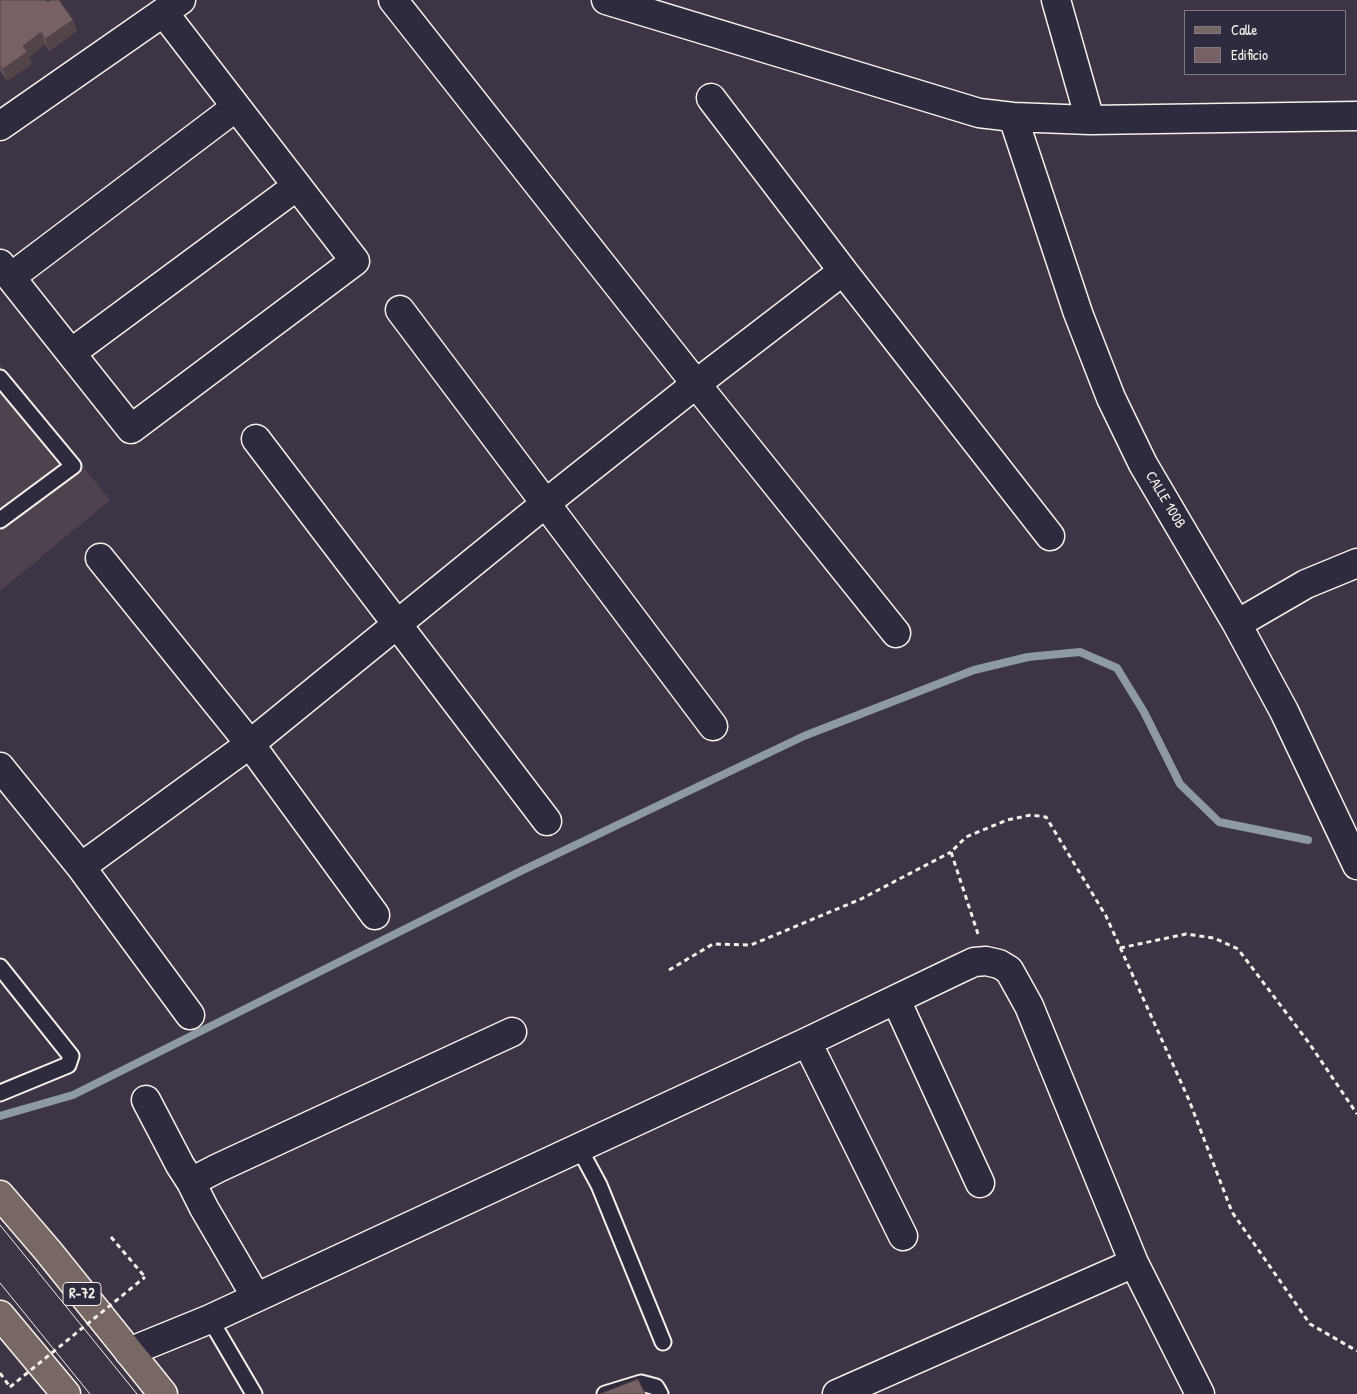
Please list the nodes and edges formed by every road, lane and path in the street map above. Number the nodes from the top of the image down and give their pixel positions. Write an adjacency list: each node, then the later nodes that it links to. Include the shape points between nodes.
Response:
1 (393, 0): 17 (street)
2 (606, 0): 8 (street, via 979,113)
3 (1056, 0): 9 (street)
4 (172, 6): 6 (street); 10 (street)
5 (711, 98): 13 (street)
6 (236, 107): 11 (street); 12 (street)
7 (1357, 116): 9 (street)
8 (1013, 118): 9 (street); 24 (street, CALLE 100B, via 1078,313 1111,398 1143,464)
9 (1090, 120)
10 (0, 126)
11 (297, 186): 15 (street); 15 (street, via 356,261 139,423 131,428)
12 (5, 271): 15 (street)
13 (843, 271): 17 (street); 21 (street)
14 (400, 310): 19 (street)
15 (71, 353)
16 (0, 378): 20 (lane, via 73,466)
17 (696, 384): 19 (street); 26 (street)
18 (256, 439): 25 (street)
19 (546, 503): 25 (street); 27 (street)
20 (0, 520)
21 (1050, 536)
22 (100, 558): 28 (street)
23 (1357, 563): 24 (street, via 1306,584)
24 (1238, 624): 32 (street, CALLE 100B, via 1284,711)
25 (397, 626): 28 (street); 30 (street)
26 (896, 633)
27 (713, 726)
28 (250, 744): 33 (street); 34 (street)
29 (0, 767): 33 (street)
30 (547, 821)
31 (951, 852): 35 (path, via 966,837 1007,820 1031,815 1046,817 1106,916); 36 (path); 38 (path, via 843,907 751,945 713,944)
32 (1357, 866)
33 (80, 867): 40 (street)
34 (375, 915)
35 (1120, 948): 45 (path, via 1186,934 1214,938 1238,949 1309,1043); 57 (path, via 1189,1100 1232,1212 1310,1324)
36 (986, 961): 39 (street, via 974,962); 52 (street, via 1009,970 1029,1006)
37 (0, 967): 43 (lane, via 71,1056 68,1065)
38 (669, 970)
39 (896, 1000): 42 (street); 48 (street)
40 (190, 1015)
41 (512, 1032): 47 (street)
42 (807, 1042): 46 (street); 50 (street)
43 (0, 1093)
44 (146, 1100): 47 (street)
45 (1357, 1114)
46 (579, 1148): 53 (street); 56 (lane, via 598,1185)
47 (192, 1182): 53 (street)
48 (980, 1183)
49 (0, 1196): 58 (main road, R-72)
50 (903, 1236)
51 (111, 1238): 59 (path, bridge, via 145,1278 10,1387)
52 (1134, 1263): 65 (street); 66 (street)
53 (256, 1297): 55 (street)
54 (0, 1315): 60 (main road)
55 (210, 1318): 58 (street); 62 (lane)
56 (663, 1342)
57 (1357, 1351)
58 (129, 1352): 61 (main road, R-72)
59 (0, 1373)
60 (66, 1394)
61 (163, 1394)
62 (254, 1394)
63 (605, 1394): 64 (lane, via 641,1383 656,1388)
64 (660, 1394)
65 (837, 1394)
66 (1200, 1394)

